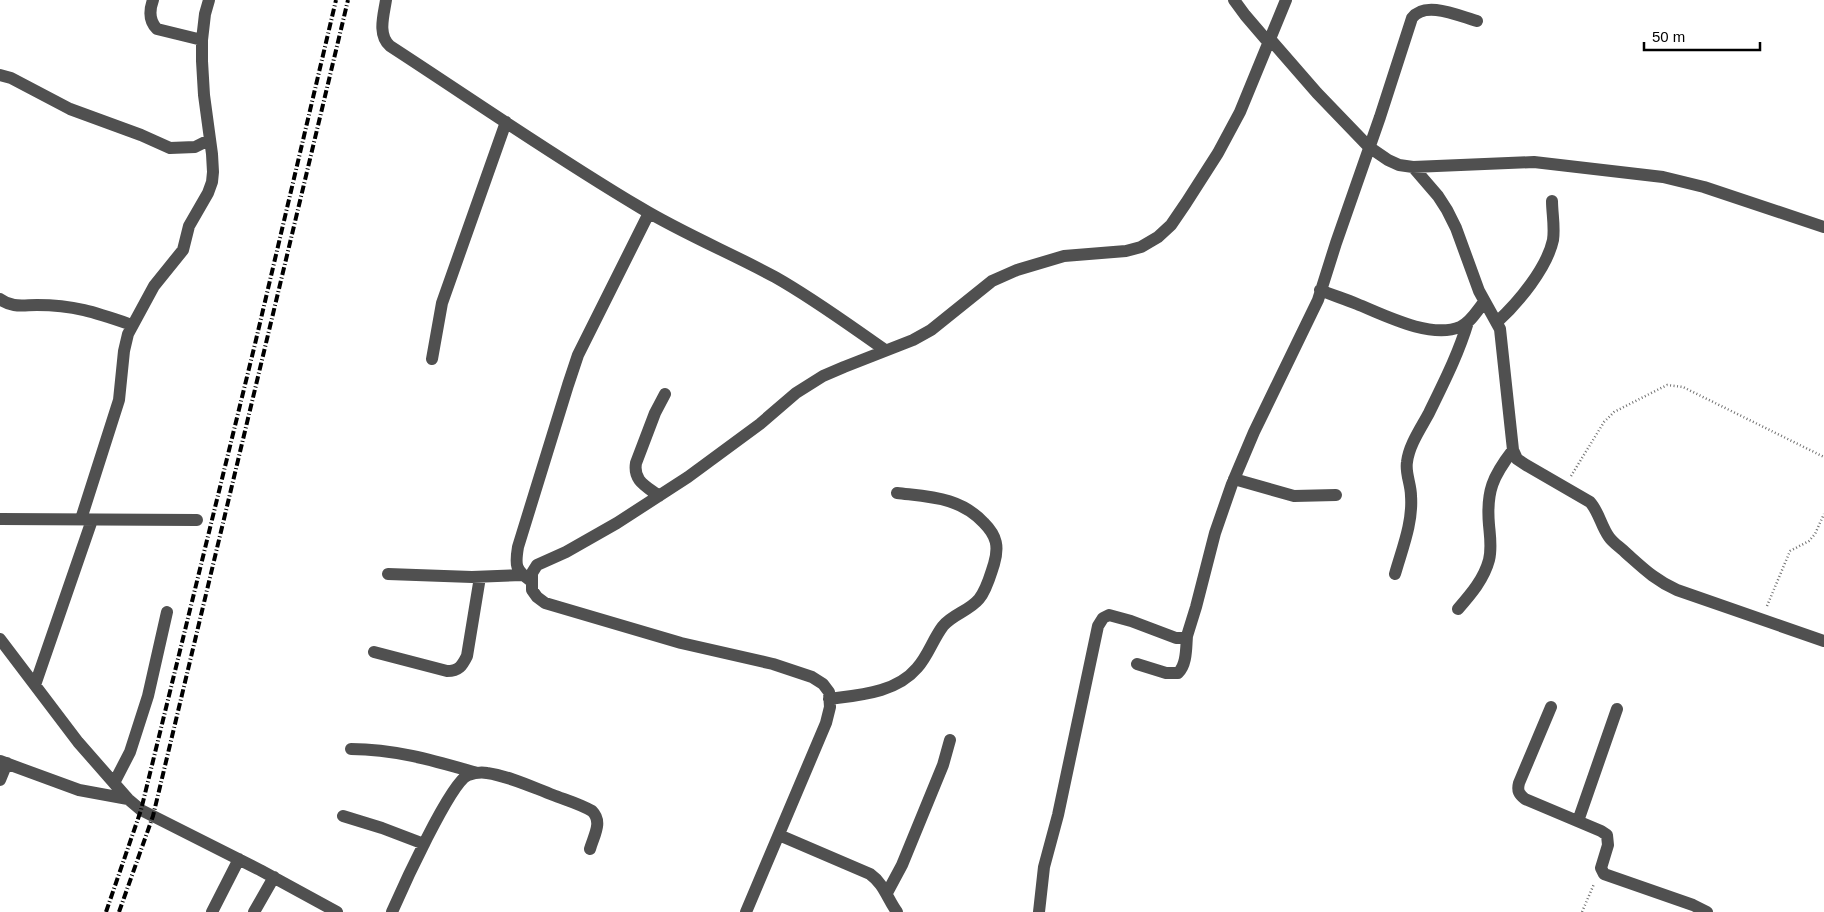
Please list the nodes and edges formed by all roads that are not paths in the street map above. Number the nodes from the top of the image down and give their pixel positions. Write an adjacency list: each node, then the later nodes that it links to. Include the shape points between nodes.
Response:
1 (153, 0): 7 (street, via 151,18 157,29)
2 (209, 0): 7 (street)
3 (386, 0): 10 (street, via 382,29 385,42)
4 (1234, 0): 8 (street)
5 (1286, 0): 8 (street)
6 (1477, 21): 12 (street, via 1430,9 1415,14)
7 (202, 40): 11 (street)
8 (1270, 41): 12 (street); 23 (street, via 1240,112 1218,153 1171,225 1158,238 1126,251 1064,256 1017,270 992,281 931,330)
9 (0, 75): 11 (street, via 70,109 170,148 195,147)
10 (506, 122): 15 (street); 24 (street, via 442,303)
11 (210, 140): 22 (street, via 213,172 208,193 189,226 183,250 154,286)
12 (1369, 147): 13 (street, via 1399,165); 17 (street)
13 (1413, 167): 16 (street, via 1534,162 1663,178 1704,187); 19 (street, via 1447,210)
14 (1552, 201): 21 (street, via 1553,239 1548,252 1522,297)
15 (650, 213): 23 (street, via 775,277); 37 (street, via 578,355 518,547 517,570)
16 (1824, 227)
17 (1320, 290): 20 (street, via 1411,325 1447,329); 27 (street)
18 (0, 299): 22 (street, via 15,306 63,305)
19 (1484, 302): 20 (street); 21 (street)
20 (1468, 322): 35 (street, via 1456,358 1407,461 1411,510)
21 (1497, 322): 26 (street, via 1502,340)
22 (132, 325): 32 (street, via 124,351 119,400)
23 (886, 350): 30 (street, via 823,376 796,392 760,424)
24 (432, 359)
25 (665, 394): 30 (street, via 635,471 641,482)
26 (1513, 450): 38 (street, via 1500,466 1490,491 1489,560 1474,590); 42 (street, via 1517,459 1590,502 1609,537 1652,576 1677,590)
27 (1234, 478): 29 (street, via 1294,496); 40 (street, via 1215,532)
28 (897, 493): 46 (street, via 964,506 991,530 997,546 987,584 971,607 943,627 916,669 904,679 888,688)
29 (1336, 495)
30 (659, 496): 37 (street, via 566,552 537,565)
31 (0, 519): 32 (street)
32 (86, 520): 33 (street); 45 (street)
33 (197, 520)
34 (388, 574): 36 (street)
35 (1395, 574)
36 (480, 577): 37 (street); 43 (street, via 467,656 461,668 447,671)
37 (527, 578): 46 (street, via 537,597 545,603 812,677 823,684 829,692)
38 (1458, 609)
39 (167, 612): 54 (street, via 137,732)
40 (1187, 636): 44 (street, via 1184,664 1178,673 1166,673); 70 (street, via 1176,638 1109,615 1098,626 1044,867)
41 (0, 639): 45 (street)
42 (1824, 641)
43 (374, 652)
44 (1137, 664)
45 (35, 685): 54 (street)
46 (829, 699): 58 (street, via 826,723)
47 (1551, 707): 57 (street, via 1518,792 1525,799)
48 (1616, 709): 57 (street)
49 (950, 740): 63 (street, via 902,865)
50 (351, 748): 52 (street, via 413,755)
51 (3, 762): 53 (street); 55 (street, via 79,790)
52 (477, 773): 59 (street, via 460,782); 60 (street, via 522,783 592,811 598,824)
53 (0, 780)
54 (114, 783): 55 (street)
55 (128, 800): 61 (street, via 141,810)
56 (343, 816): 59 (street)
57 (1578, 821): 71 (street, via 1601,830 1609,838 1602,872)
58 (779, 835): 63 (street, via 870,874); 68 (street)
59 (424, 844): 67 (street)
60 (590, 849)
61 (239, 859): 62 (street); 64 (street)
62 (274, 877): 65 (street); 66 (street)
63 (887, 893): 69 (street)
64 (212, 912)
65 (254, 912)
66 (337, 912)
67 (392, 912)
68 (746, 912)
69 (896, 912)
70 (1039, 912)
71 (1707, 912)

